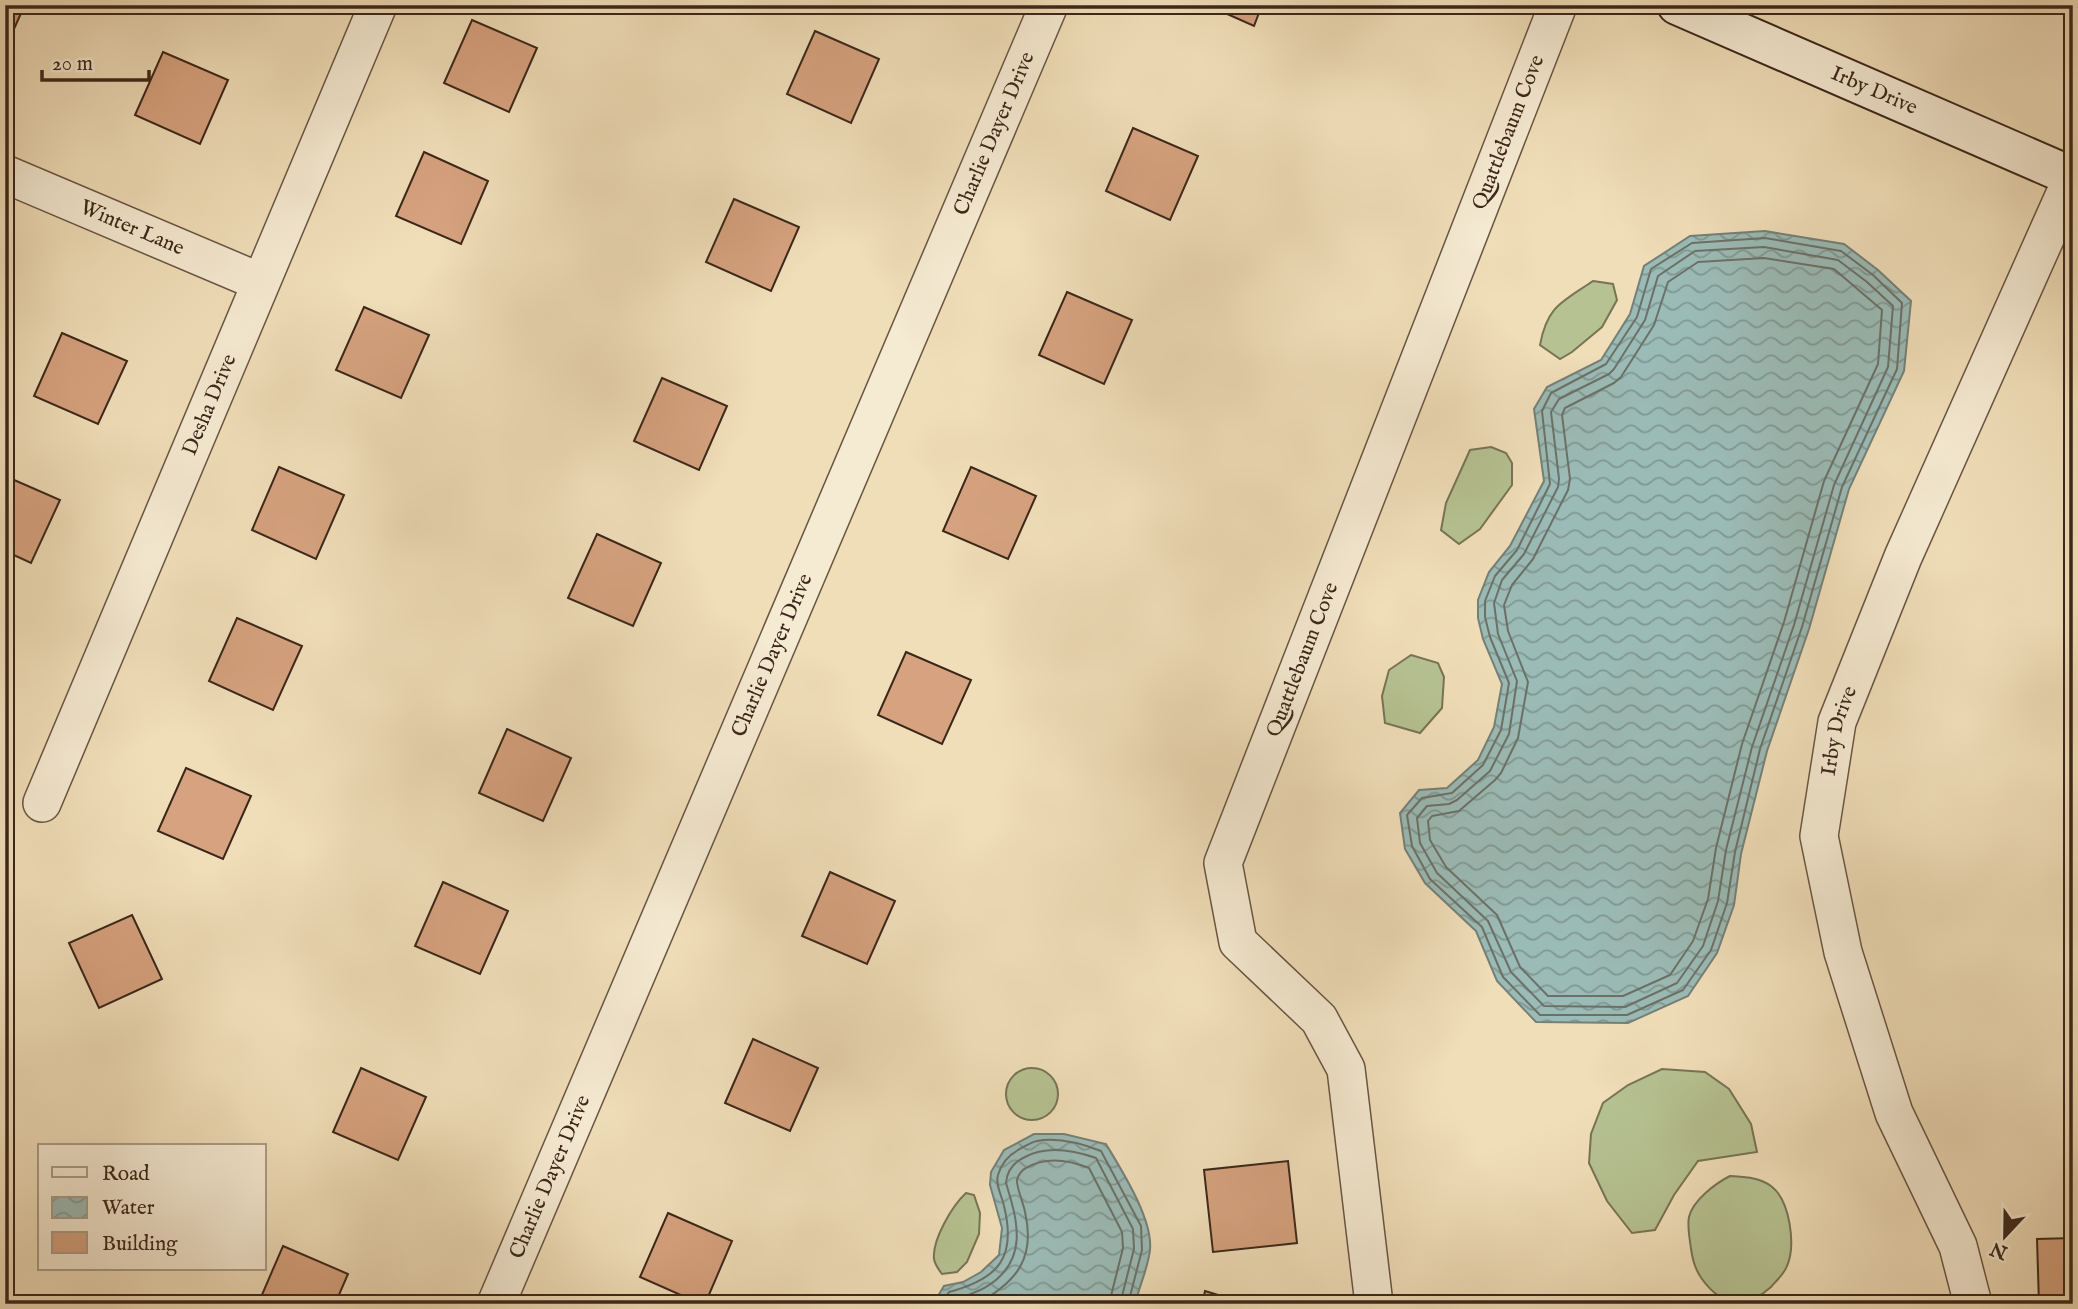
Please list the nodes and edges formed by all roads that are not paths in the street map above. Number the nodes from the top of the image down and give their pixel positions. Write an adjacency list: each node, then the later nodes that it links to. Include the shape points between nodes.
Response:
1 (378, 5): 7 (street, Desha Drive)
2 (1049, 5): 9 (street, Charlie Dayer Drive)
3 (1558, 5): 10 (street, Quattlebaum Cove, via 1223,863 1238,942 1319,1019 1346,1069)
4 (1677, 5): 6 (street, Irby Drive)
5 (5, 174): 7 (street, Winter Lane)
6 (2073, 176): 11 (street, Irby Drive, via 1903,557 1837,722 1819,836 1843,952 1894,1113 1958,1246)
7 (260, 282): 8 (street, Desha Drive)
8 (42, 803)
9 (496, 1304)
10 (1374, 1304)
11 (1973, 1304)

